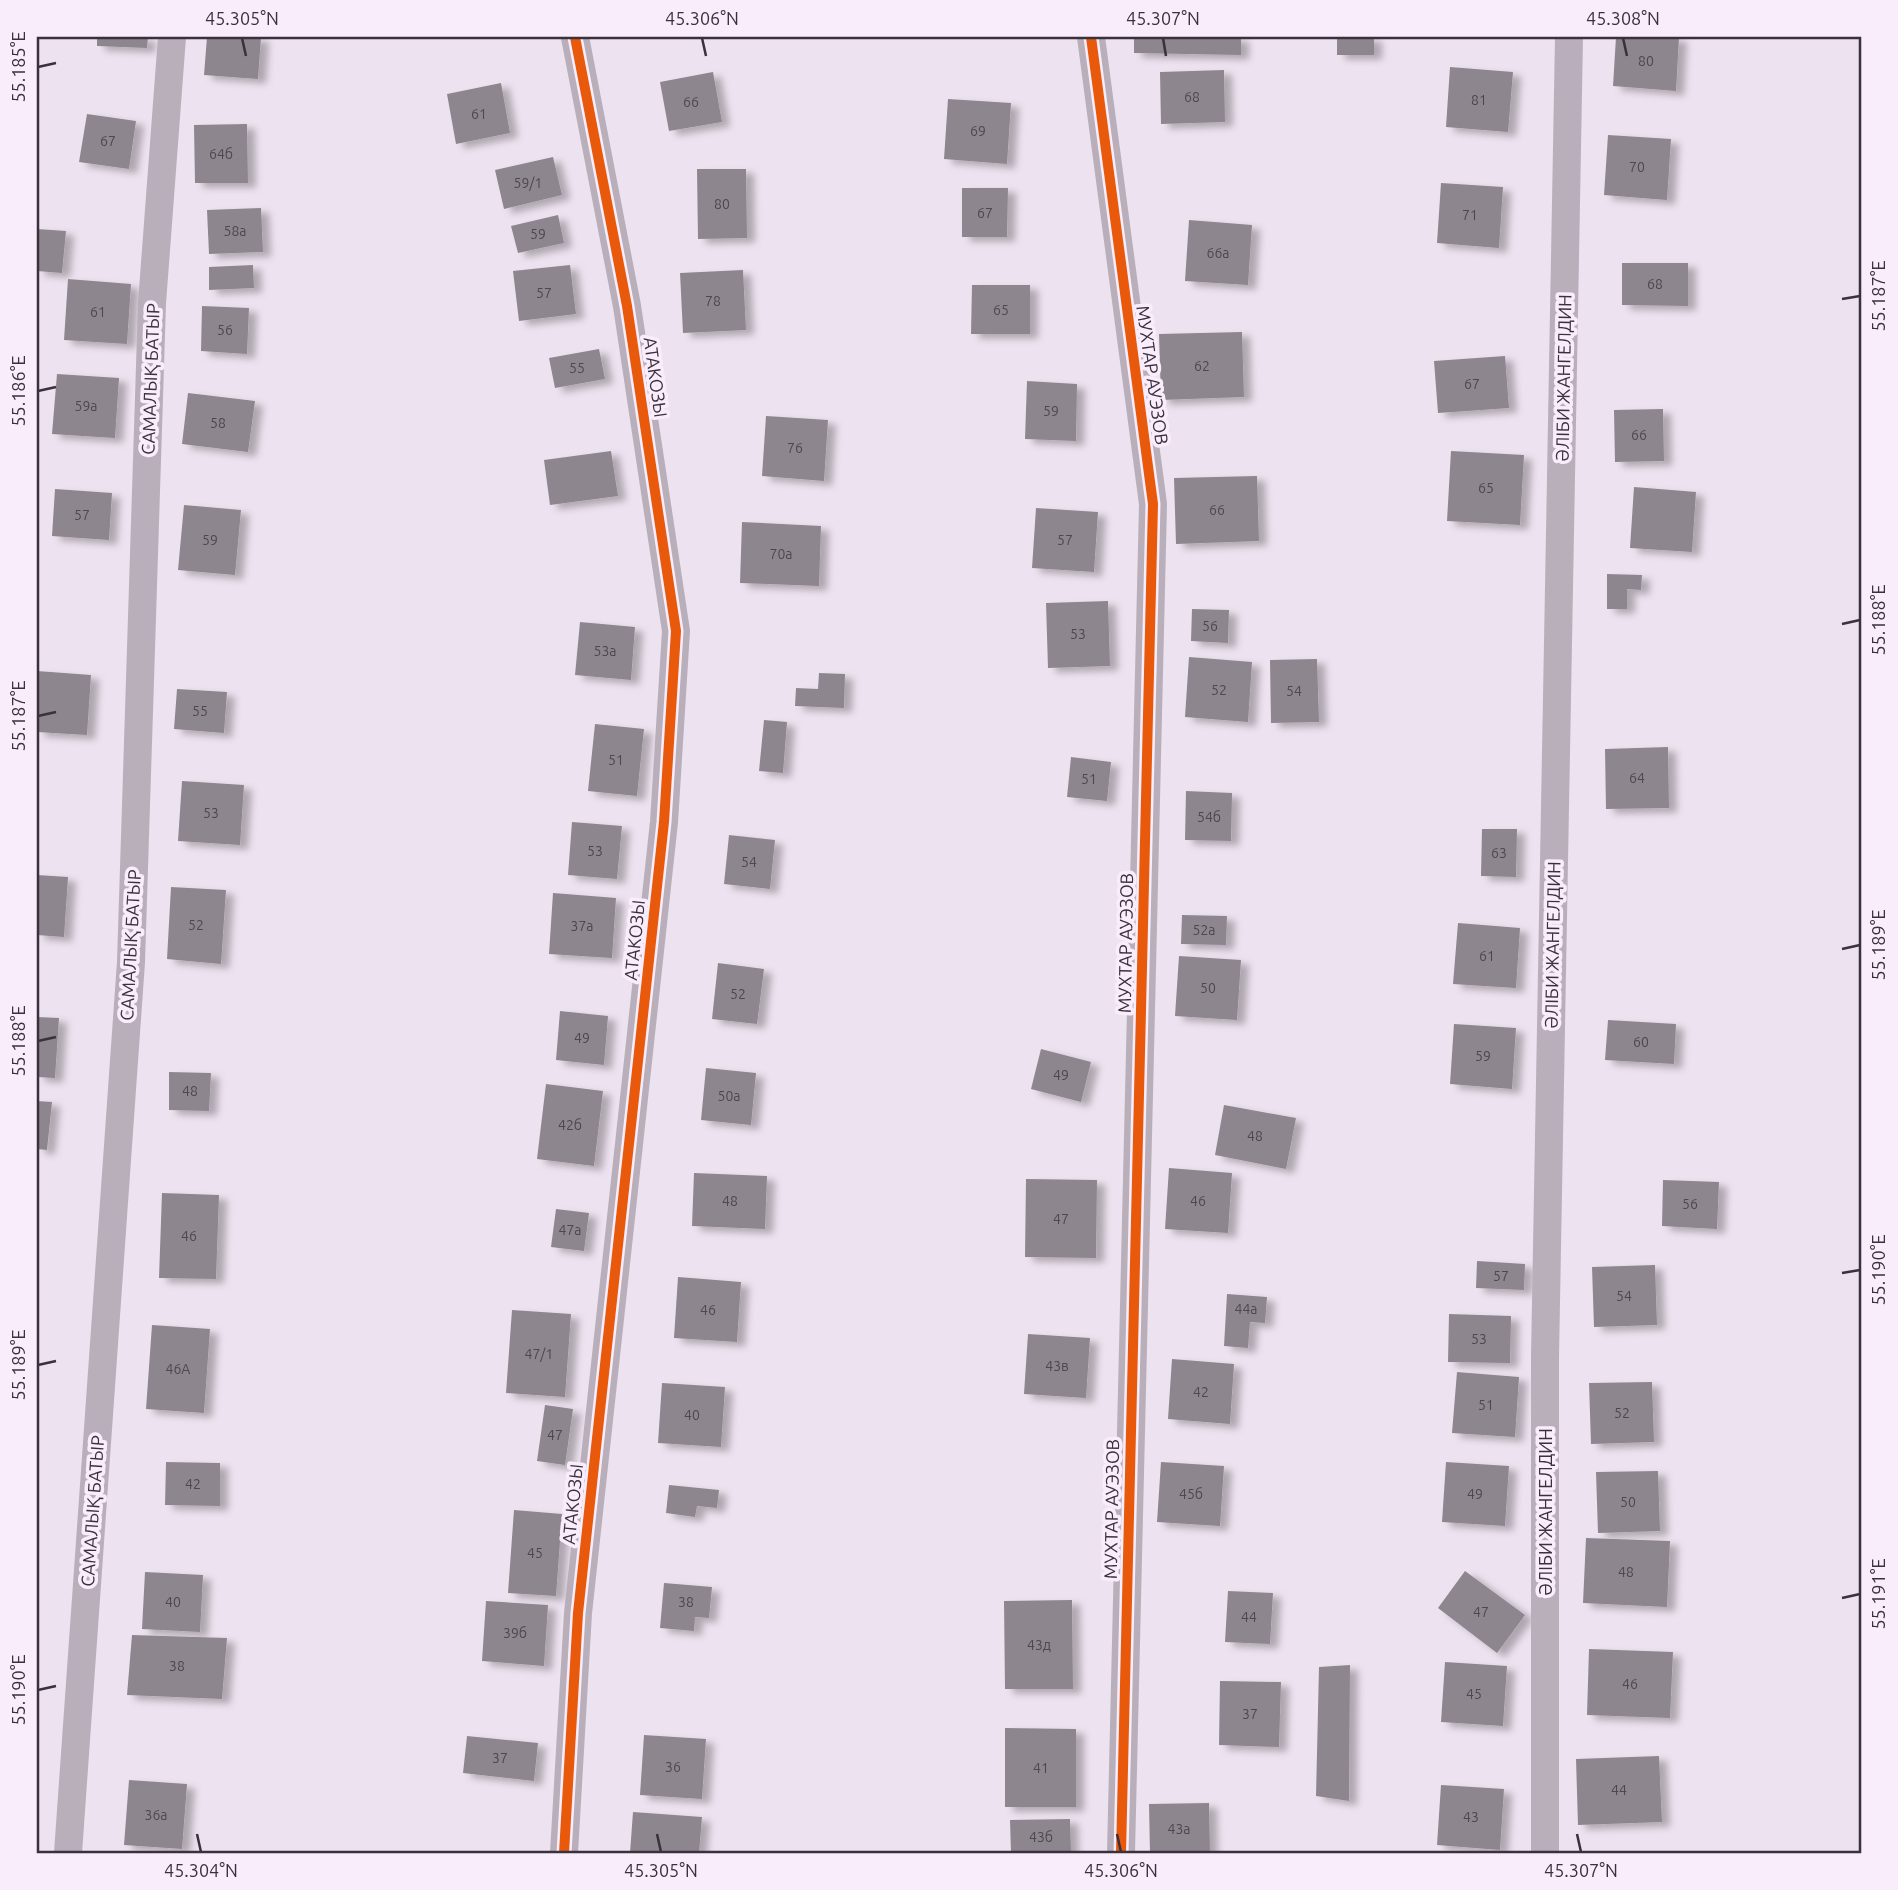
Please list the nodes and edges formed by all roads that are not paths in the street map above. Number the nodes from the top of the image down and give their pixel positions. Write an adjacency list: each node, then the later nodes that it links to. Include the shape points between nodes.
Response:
1 (172, 37): 5 (street, САМАЛЫҚ БАТЫР, via 152,303 131,962)
2 (575, 37): 6 (street, АТАКОЗЫ, via 628,306 676,631 664,822 578,1613)
3 (1091, 37): 7 (street, МУХТАР АУЭЗОВ, via 1153,504)
4 (1569, 37): 8 (street, ӘЛІБИ ЖАНГЕЛДИН, via 1545,1343)
5 (68, 1853)
6 (564, 1853)
7 (1121, 1853)
8 (1545, 1853)

